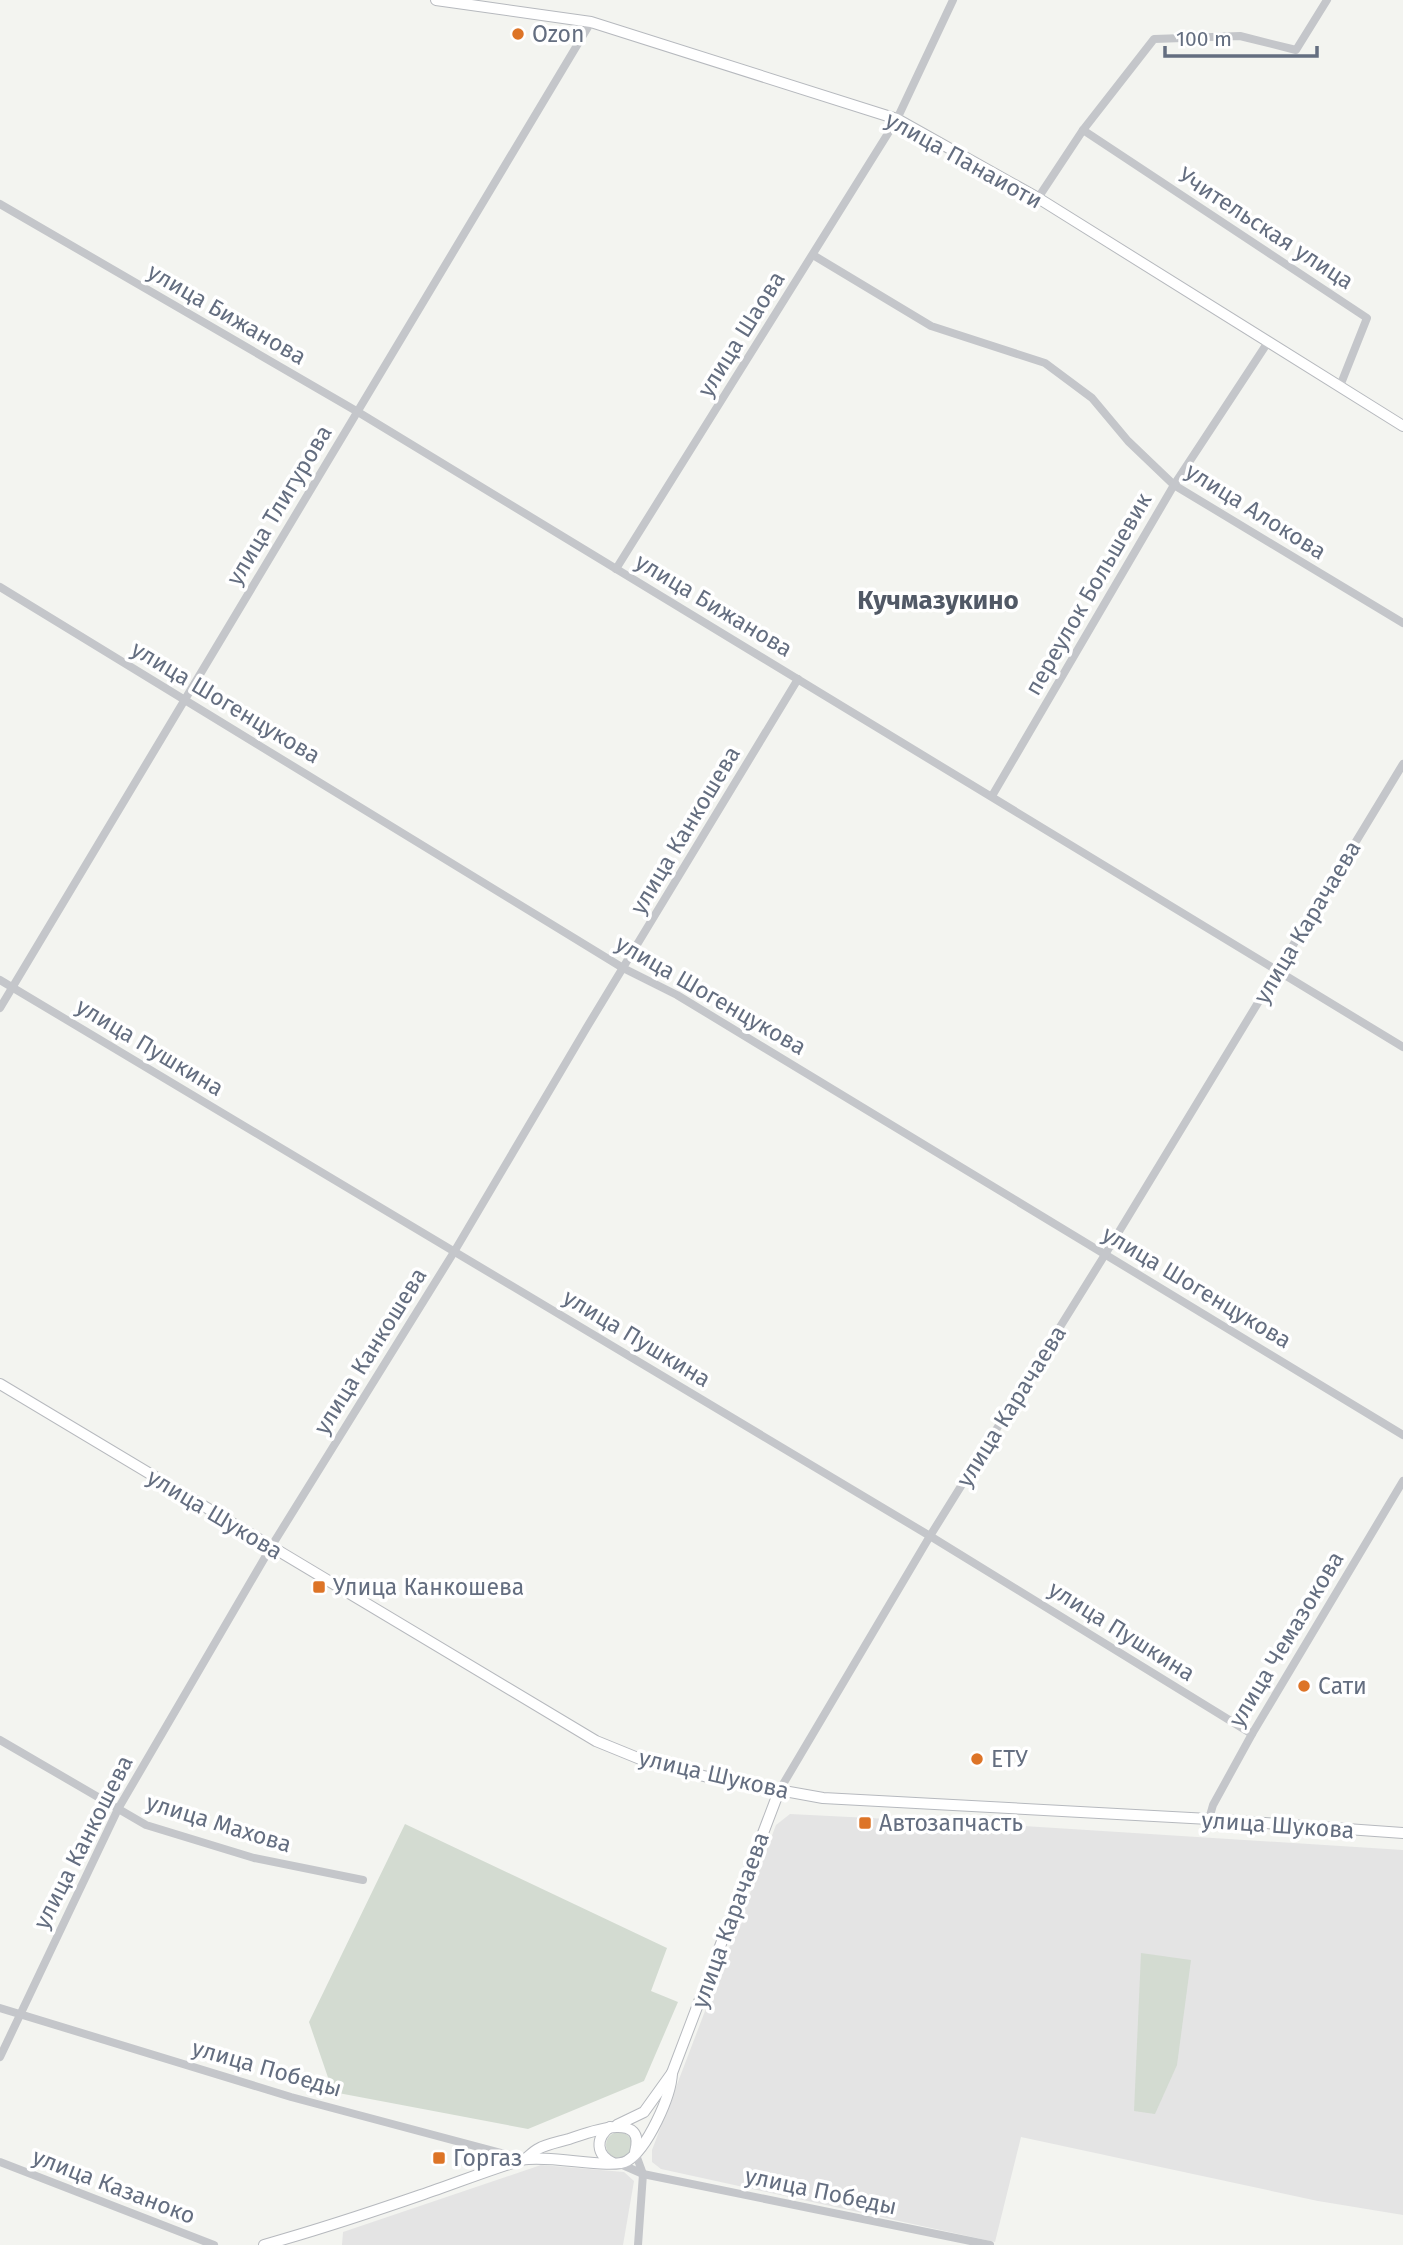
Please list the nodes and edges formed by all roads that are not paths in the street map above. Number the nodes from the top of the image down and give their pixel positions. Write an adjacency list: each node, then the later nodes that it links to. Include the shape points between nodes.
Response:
1 (436, 0): 4 (street, улица Панаиоти)
2 (953, 0): 5 (street, улица Шаова)
3 (1327, 0): 6 (street, via 1296,50 1240,36 1154,39)
4 (591, 22): 5 (street, улица Панаиоти); 12 (street, улица Тлигурова)
5 (897, 119): 7 (street, улица Панаиоти); 9 (street, улица Шаова)
6 (1083, 130): 7 (street); 11 (street, Учительская улица, via 1367,318)
7 (1038, 198): 10 (street, улица Панаиоти)
8 (0, 204): 12 (street, улица Бижанова)
9 (813, 256): 14 (street, улица Алокова, via 931,326 1045,363 1093,398 1128,441); 15 (street, улица Шаова)
10 (1268, 342): 11 (street, улица Панаиоти); 14 (street, переулок Большевик)
11 (1340, 386): 13 (street, улица Панаиоти)
12 (358, 412): 15 (street, улица Бижанова); 19 (street, улица Тлигурова)
13 (1403, 426)
14 (1174, 485): 17 (street, улица Алокова); 21 (street, переулок Большевик)
15 (616, 569): 18 (street, улица Бижанова)
16 (0, 587): 19 (street, улица Шогенцукова)
17 (1403, 622)
18 (799, 679): 21 (street, улица Бижанова); 22 (street, улица Канкошева)
19 (186, 699): 22 (street, улица Шогенцукова); 25 (street, улица Тлигурова)
20 (1403, 764): 23 (street, улица Карачаева)
21 (992, 796): 23 (street, улица Бижанова)
22 (623, 968): 28 (street, улица Канкошева); 29 (street, улица Шогенцукова, via 677,995)
23 (1278, 971): 27 (street, улица Бижанова); 29 (street, улица Карачаева)
24 (0, 980): 25 (street, улица Пушкина)
25 (12, 988): 26 (street, улица Тлигурова); 28 (street, улица Пушкина)
26 (0, 1008)
27 (1403, 1046)
28 (454, 1252): 33 (street, улица Пушкина); 34 (street, улица Канкошева)
29 (1106, 1253): 31 (street, улица Шогенцукова); 33 (street, улица Карачаева)
30 (0, 1384): 34 (street, улица Шукова)
31 (1403, 1435)
32 (1403, 1481): 35 (street, улица Чемазокова)
33 (930, 1536): 35 (street, улица Пушкина); 37 (street, улица Карачаева)
34 (271, 1547): 37 (street, улица Шукова, via 596,1741 650,1763); 38 (street, улица Канкошева)
35 (1252, 1734): 39 (street, улица Чемазокова)
36 (0, 1740): 38 (street, улица Махова)
37 (779, 1791): 39 (street, улица Шукова, via 823,1798); 45 (street, улица Карачаева)
38 (118, 1809): 41 (street, улица Махова, via 146,1825 254,1858); 43 (street, улица Канкошева)
39 (1209, 1819): 40 (street, улица Шукова)
40 (1403, 1833)
41 (363, 1880)
42 (0, 2008): 43 (street, улица Победы)
43 (19, 2015): 44 (street, улица Канкошева); 48 (street, улица Победы)
44 (0, 2057)
45 (672, 2073): 46 (street, via 644,2112); 47 (street, via 672,2084 650,2134)
46 (613, 2127): 47 (street, via 633,2133); 48 (street, via 538,2149); 50 (street, via 601,2135 599,2147 604,2158)
47 (635, 2152): 50 (street, via 630,2160); 51 (street)
48 (524, 2160): 50 (street); 53 (street)
49 (0, 2162): 52 (street, улица Казаноко)
50 (616, 2163): 51 (street, улица Победы)
51 (643, 2174): 54 (street); 55 (street, улица Победы)
52 (214, 2245)
53 (264, 2245)
54 (638, 2245)
55 (990, 2245)

